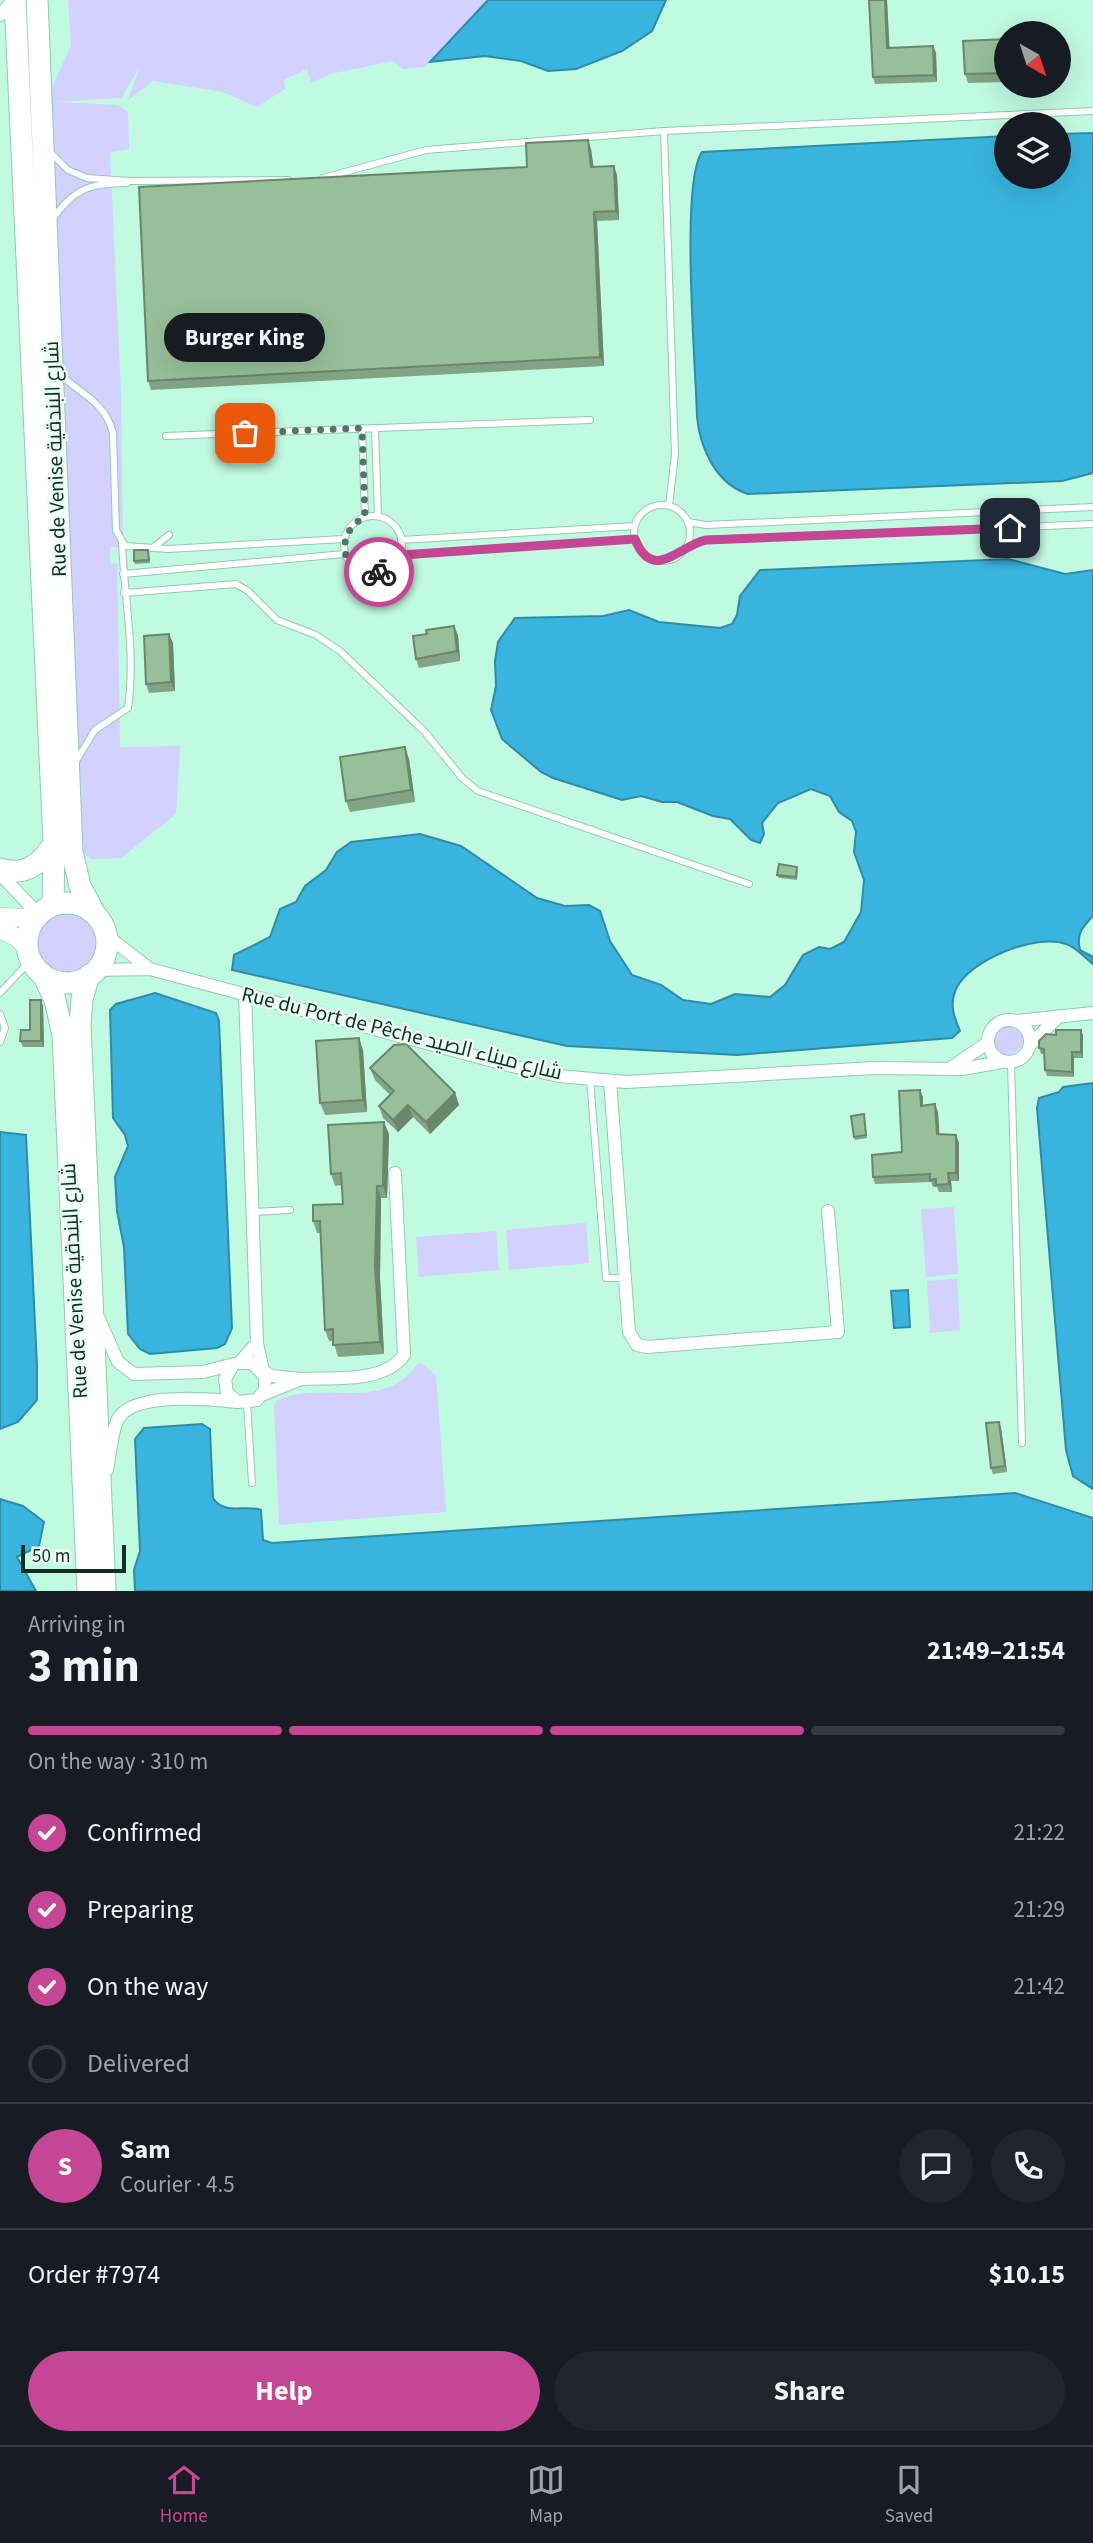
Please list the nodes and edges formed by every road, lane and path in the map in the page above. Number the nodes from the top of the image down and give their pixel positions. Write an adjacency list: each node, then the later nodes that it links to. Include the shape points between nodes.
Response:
1 (15, 0): 3 (street); 35 (main road, Rue de Venise شارع البندقية)
2 (37, 0): 5 (main road, Rue de Venise شارع البندقية)
3 (0, 15)
4 (1093, 111): 6 (lane)
5 (40, 128): 9 (lane, via 51,154 68,170); 10 (main road, Rue de Venise شارع البندقية)
6 (664, 131): 8 (lane, via 426,150); 16 (lane, via 675,454)
7 (295, 180): 9 (lane)
8 (309, 180)
9 (128, 181): 10 (lane, via 98,183 76,193)
10 (46, 230): 11 (main road, Rue de Venise شارع البندقية)
11 (51, 364): 27 (lane, via 69,384 104,409 109,419 116,530); 34 (main road, Rue de Venise شارع البندقية)
12 (590, 420): 14 (lane)
13 (362, 428): 14 (lane); 15 (lane); 19 (lane)
14 (375, 428): 18 (lane)
15 (166, 436)
16 (669, 506): 20 (lane); 22 (lane, via 644,511)
17 (1093, 507): 20 (lane, via 706,525)
18 (378, 516): 19 (lane); 26 (lane, via 396,528)
19 (365, 517): 24 (lane, via 348,529)
20 (688, 522): 29 (lane)
21 (1093, 524): 29 (lane, via 706,540)
22 (635, 526): 25 (lane); 26 (lane)
23 (169, 536): 28 (lane)
24 (344, 539): 28 (lane); 30 (lane)
25 (635, 539): 29 (lane, via 638,548 653,559 672,559); 31 (lane)
26 (401, 540): 31 (lane)
27 (122, 542): 28 (lane, via 129,548); 32 (lane)
28 (155, 546)
29 (686, 547)
30 (345, 554): 31 (lane, via 361,572 374,574); 32 (lane)
31 (402, 555)
32 (123, 574): 33 (lane)
33 (124, 593): 34 (lane, via 129,628 128,708 95,730); 37 (lane, via 236,584 277,620 316,635 340,651 424,731 478,791)
34 (71, 772): 39 (main road, Rue de Venise شارع البندقية, via 72,852 80,886)
35 (54, 844): 36 (main road, via 28,869); 38 (main road, Rue de Venise شارع البندقية)
36 (0, 872): 38 (street)
37 (749, 884)
38 (44, 912): 39 (main road, via 72,904); 40 (main road); 43 (main road, via 29,933)
39 (95, 914): 42 (main road)
40 (0, 917)
41 (0, 928): 43 (main road, via 19,939)
42 (106, 935): 44 (street, Rue du Port de Pêche شارع ميناء الصيد); 45 (main road, via 107,947)
43 (34, 961): 45 (main road, via 68,982); 46 (lane); 74 (main road, Rue de Venise شارع البندقية, via 55,1000 63,1035)
44 (150, 969): 45 (street, Rue du Port de Pêche شارع ميناء الصيد); 47 (street, Rue du Port de Pêche شارع ميناء الصيد)
45 (93, 972): 64 (main road, Rue de Venise شارع البندقية, via 82,999 80,1026)
46 (0, 993)
47 (245, 993): 57 (street, Rue du Port de Pêche شارع ميناء الصيد, via 512,1066); 62 (street)
48 (1093, 1013): 50 (street)
49 (0, 1014): 52 (lane, via 5,1028)
50 (1059, 1016): 51 (street); 54 (street)
51 (1017, 1021): 53 (street, via 993,1027); 54 (street, via 1029,1033)
52 (0, 1042)
53 (988, 1043): 55 (street, via 992,1055); 56 (street)
54 (1030, 1045): 55 (street, via 1023,1057)
55 (1007, 1062): 56 (street, Rue du Port de Pêche شارع ميناء الصيد); 71 (lane)
56 (949, 1069): 58 (street, Rue du Port de Pêche شارع ميناء الصيد, via 875,1068)
57 (590, 1079): 58 (street, Rue du Port de Pêche شارع ميناء الصيد); 63 (lane, via 606,1278)
58 (610, 1081): 63 (street)
59 (395, 1173): 68 (street, via 404,1355 394,1367 377,1373)
60 (290, 1210): 62 (lane)
61 (828, 1211): 63 (street, via 838,1332 641,1347 630,1337)
62 (252, 1212): 65 (street)
63 (625, 1278)
64 (94, 1309): 66 (street, via 118,1362 134,1374 203,1372); 73 (main road, Rue de Venise شارع البندقية)
65 (257, 1343): 66 (street); 67 (street)
66 (235, 1365): 67 (street, via 252,1363); 70 (street, via 225,1386 232,1398)
67 (262, 1371): 68 (street); 69 (street, via 266,1383)
68 (301, 1379): 69 (street)
69 (262, 1395): 70 (street)
70 (242, 1403): 72 (lane); 73 (street, via 199,1398 130,1408 117,1422)
71 (1022, 1443)
72 (252, 1483)
73 (102, 1495): 75 (main road, Rue de Venise شارع البندقية)
74 (88, 1591)
75 (106, 1591)

